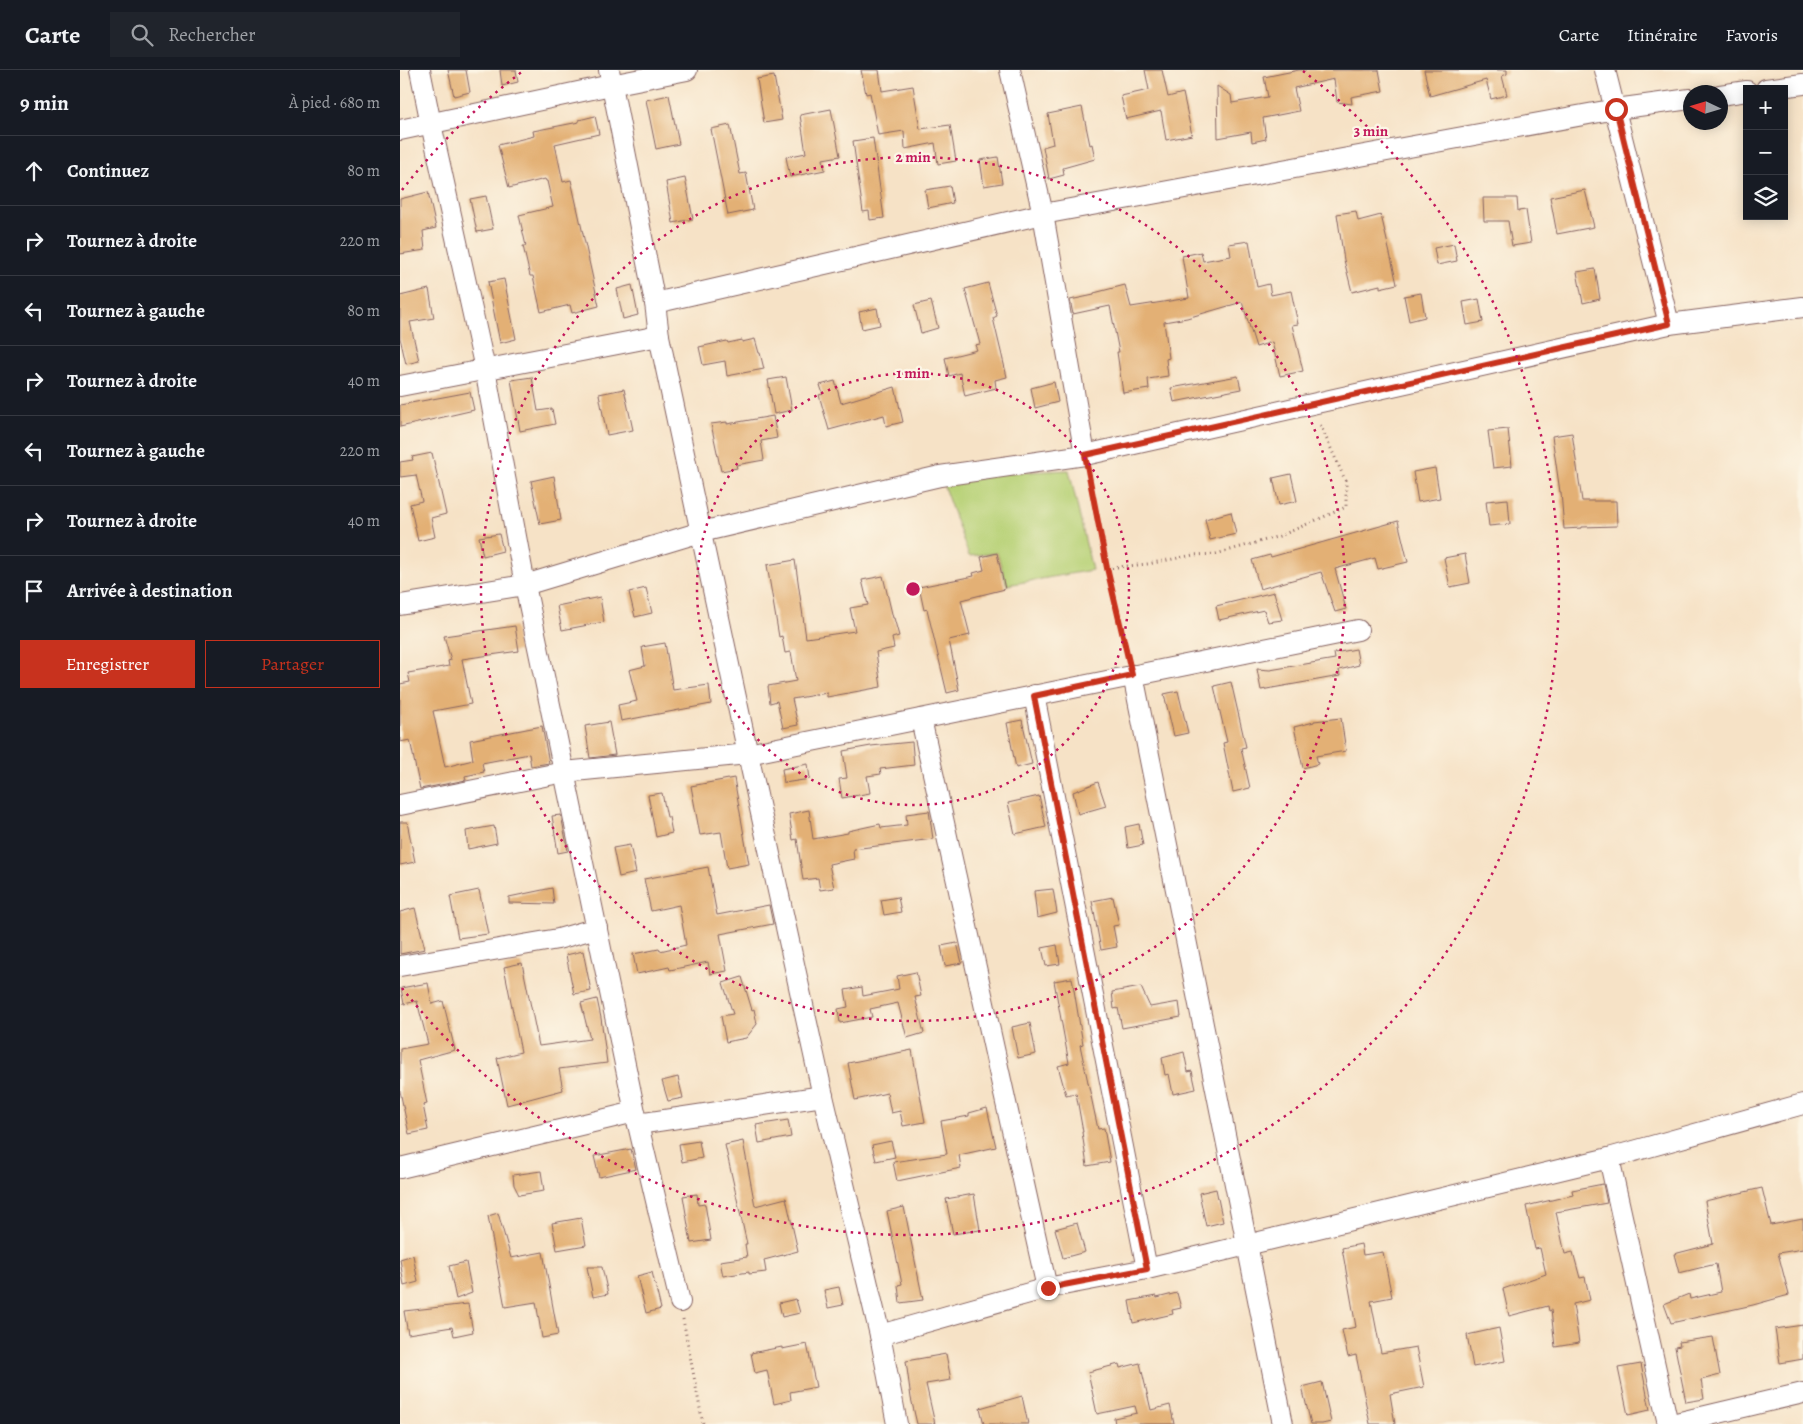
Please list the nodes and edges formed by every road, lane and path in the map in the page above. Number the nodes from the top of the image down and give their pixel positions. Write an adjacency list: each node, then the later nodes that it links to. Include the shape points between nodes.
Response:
1 (420, 70): 12 (street)
2 (687, 70): 5 (street)
3 (1010, 70): 14 (street)
4 (1605, 70): 11 (street)
5 (610, 77): 12 (street); 15 (street)
6 (1803, 84): 7 (street)
7 (1788, 86)
8 (1743, 92): 9 (street)
9 (1728, 94)
10 (1683, 100): 11 (street)
11 (1616, 109): 14 (street); 17 (street)
12 (431, 124): 13 (street); 19 (street)
13 (400, 130)
14 (1043, 214): 15 (street); 22 (street)
15 (655, 303): 18 (street)
16 (1803, 307): 17 (street)
17 (1669, 324): 21 (street)
18 (660, 336): 19 (street); 23 (street)
19 (486, 369): 20 (street); 25 (street)
20 (400, 386)
21 (1312, 405): 22 (street); 24 (path, via 1346,482 1346,507 1280,536 1216,554)
22 (1085, 455): 23 (street, via 940,476); 24 (path)
23 (701, 532): 25 (street); 31 (street)
24 (1107, 568): 28 (path)
25 (525, 585): 26 (street); 32 (street)
26 (400, 605)
27 (1358, 630): 28 (street)
28 (1132, 675): 29 (street); 41 (street)
29 (1034, 696): 30 (street); 42 (street)
30 (921, 719): 31 (street); 43 (street)
31 (748, 754): 32 (street); 36 (street)
32 (564, 772): 33 (street); 34 (street)
33 (400, 805)
34 (597, 928): 35 (street, via 558,939); 38 (street)
35 (400, 966)
36 (823, 1096): 38 (street); 45 (street)
37 (1803, 1104): 39 (street)
38 (637, 1118): 40 (street); 44 (street)
39 (1609, 1158): 41 (street); 50 (street)
40 (400, 1168)
41 (1248, 1245): 42 (street); 49 (street)
42 (1147, 1269): 43 (street)
43 (1048, 1288): 45 (street)
44 (680, 1302): 47 (path)
45 (880, 1335): 48 (street)
46 (1803, 1393): 50 (street)
47 (703, 1424)
48 (897, 1424)
49 (1283, 1424)
50 (1670, 1424)

